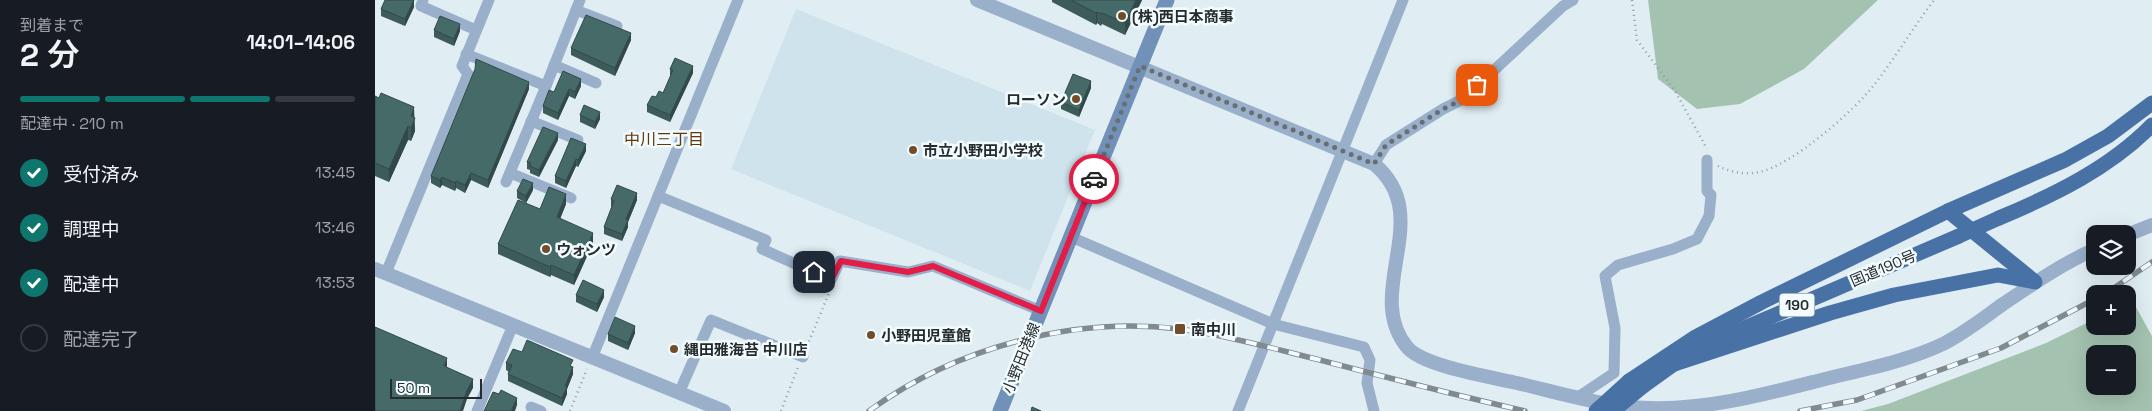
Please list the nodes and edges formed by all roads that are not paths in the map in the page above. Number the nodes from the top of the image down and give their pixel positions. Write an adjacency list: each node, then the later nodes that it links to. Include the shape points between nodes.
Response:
1 (423, 0): 10 (street, via 421,6)
2 (489, 0): 10 (street)
3 (738, 0): 23 (street)
4 (977, 0): 14 (street)
5 (1167, 0): 14 (main road, 小野田港線)
6 (1403, 0): 20 (street)
7 (1573, 0): 22 (street, via 1463,99 1386,145)
8 (578, 5): 9 (street); 12 (street)
9 (617, 26)
10 (476, 30): 11 (street)
11 (466, 54): 15 (street); 30 (street, via 462,66 468,74)
12 (554, 65): 13 (street, via 590,81); 15 (street)
13 (590, 66)
14 (1140, 66): 20 (street); 28 (main road, 小野田港線)
15 (546, 86): 17 (street)
16 (2152, 103): 25 (highway, via 2108,136 2065,160)
17 (531, 121): 19 (street); 24 (street, via 508,178)
18 (2152, 125): 37 (highway, 国道190号 / 190, bridge, via 2081,178 2044,198 1719,339)
19 (578, 140)
20 (1343, 151): 22 (street); 33 (street)
21 (1707, 160): 40 (street, via 1707,191 1711,195 1709,216 1697,239 1618,264 1605,276 1615,328 1614,373)
22 (1374, 164): 40 (street, via 1386,174 1398,193 1401,225 1391,306 1399,336 1408,350 1445,366)
23 (658, 196): 32 (street, via 766,240 762,249 831,280 841,261 908,272 933,266); 36 (street)
24 (571, 198)
25 (1948, 212): 31 (highway); 38 (highway, via 1702,333)
26 (2152, 226): 27 (street)
27 (2136, 232)
28 (1071, 237): 32 (main road, 小野田港線); 33 (street)
29 (2086, 253): 31 (street)
30 (381, 271): 34 (street)
31 (2035, 282): 37 (highway, via 1998,275 1894,295); 41 (street, via 1973,326 1919,354 1754,397 1686,406)
32 (1041, 311): 44 (main road, 小野田港線)
33 (1273, 324): 45 (street); 46 (street, via 1364,347 1370,360 1367,383)
34 (513, 325): 36 (street); 42 (street)
35 (803, 356): 39 (street, via 711,320)
36 (592, 358): 39 (street)
37 (1674, 364): 38 (highway, 国道190号 / 190)
38 (1635, 384): 41 (highway, 国道190号 / 190, bridge); 47 (highway, bridge)
39 (679, 393): 43 (street)
40 (1578, 397): 41 (street)
41 (1620, 409)
42 (477, 411)
43 (724, 411)
44 (1000, 411)
45 (1238, 411)
46 (1374, 411)
47 (1596, 411)

